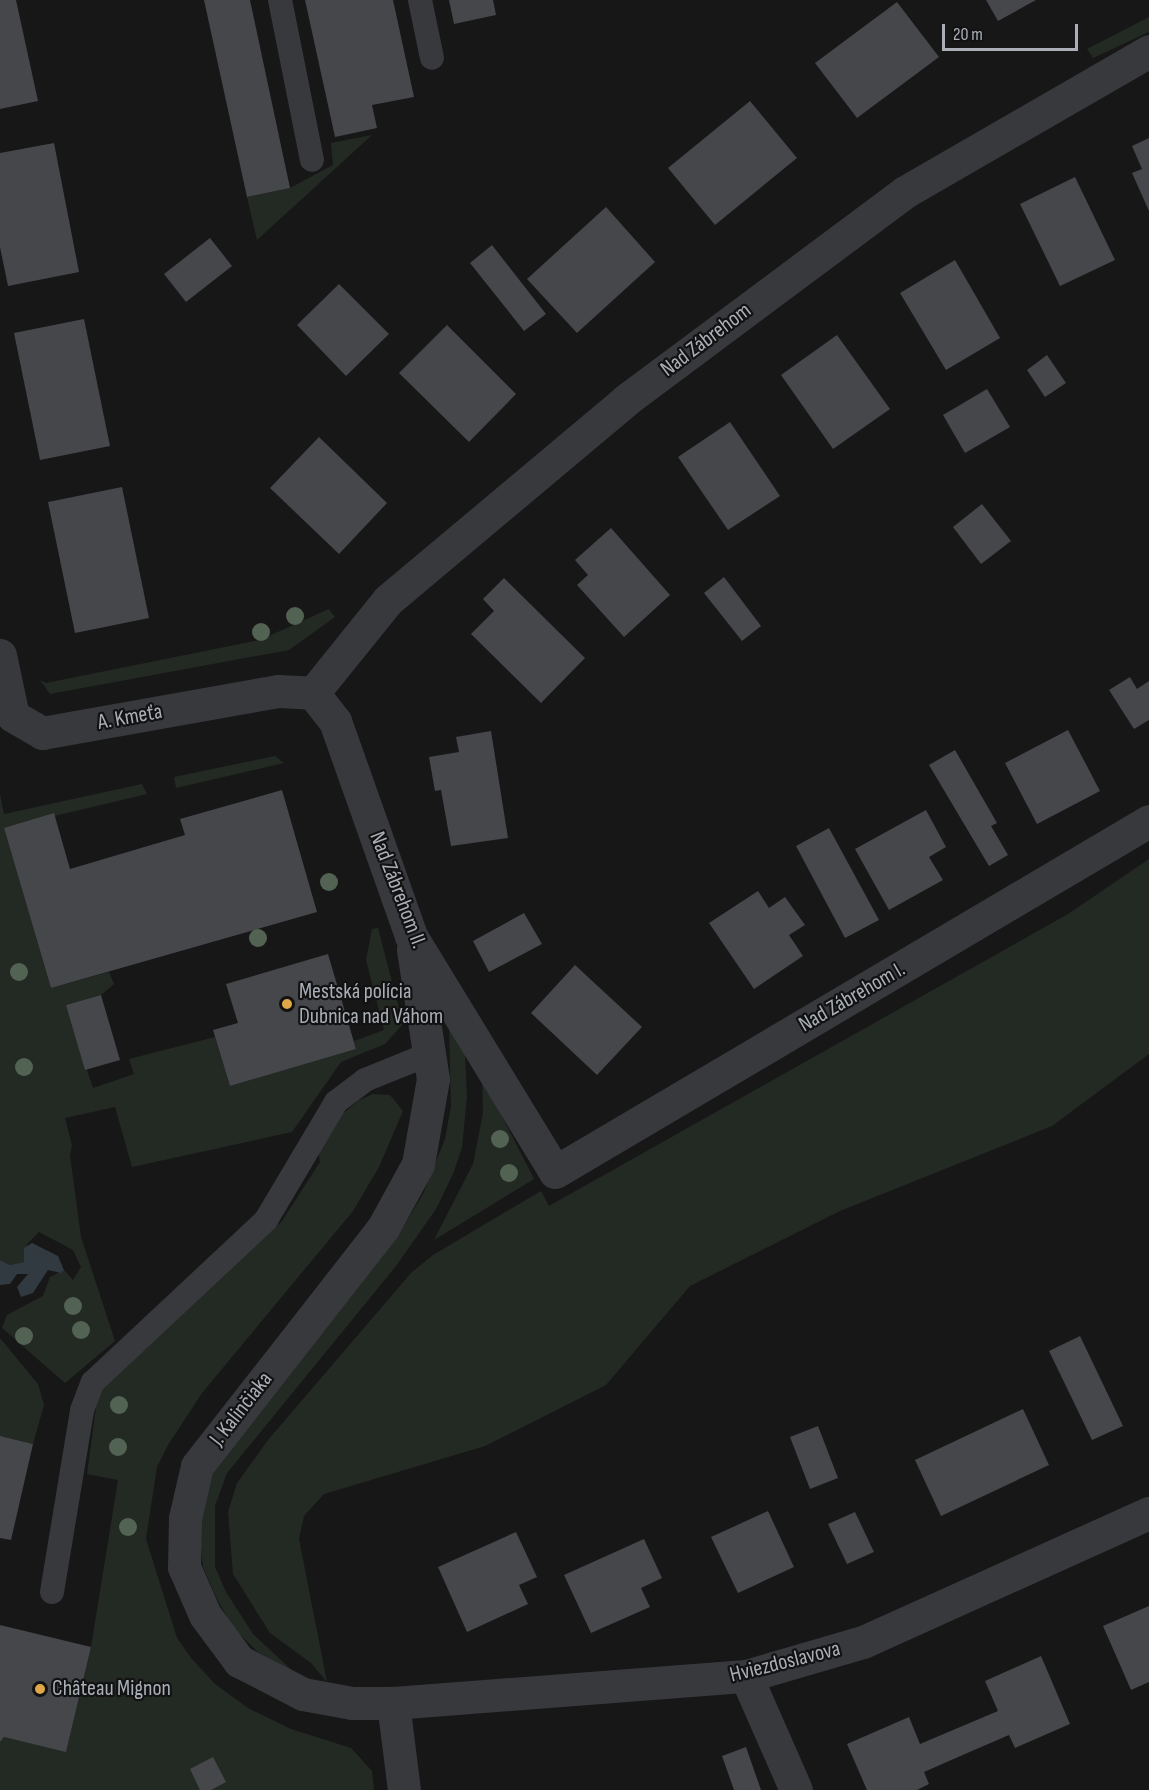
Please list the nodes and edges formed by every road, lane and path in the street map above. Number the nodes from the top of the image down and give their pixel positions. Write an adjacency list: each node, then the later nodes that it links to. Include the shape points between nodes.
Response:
1 (280, 0): 5 (lane)
2 (420, 0): 4 (lane)
3 (1149, 51): 7 (street, Nad Zábrehom, via 905,192 626,400 388,600)
4 (432, 58)
5 (312, 160)
6 (0, 655): 7 (street, A. Kmeťa, via 14,716 42,734 278,691)
7 (314, 693): 9 (street, Nad Zábrehom II., via 334,720)
8 (1149, 820): 11 (street, Nad Zábrehom I.)
9 (411, 936): 10 (street, J. Kalinčiaka); 11 (street, Nad Zábrehom II.)
10 (429, 1054): 13 (lane, via 365,1080 336,1102 266,1220 93,1382 82,1410); 15 (street, J. Kalinčiaka, via 433,1078 418,1164 383,1228 196,1466 185,1518 184,1567 205,1615 239,1661 303,1694 352,1703)
11 (555, 1172)
12 (1149, 1513): 14 (street, Hviezdoslavova, via 863,1642)
13 (52, 1592)
14 (746, 1676): 15 (street, Hviezdoslavova); 17 (street)
15 (393, 1703): 16 (street)
16 (404, 1790)
17 (796, 1790)

